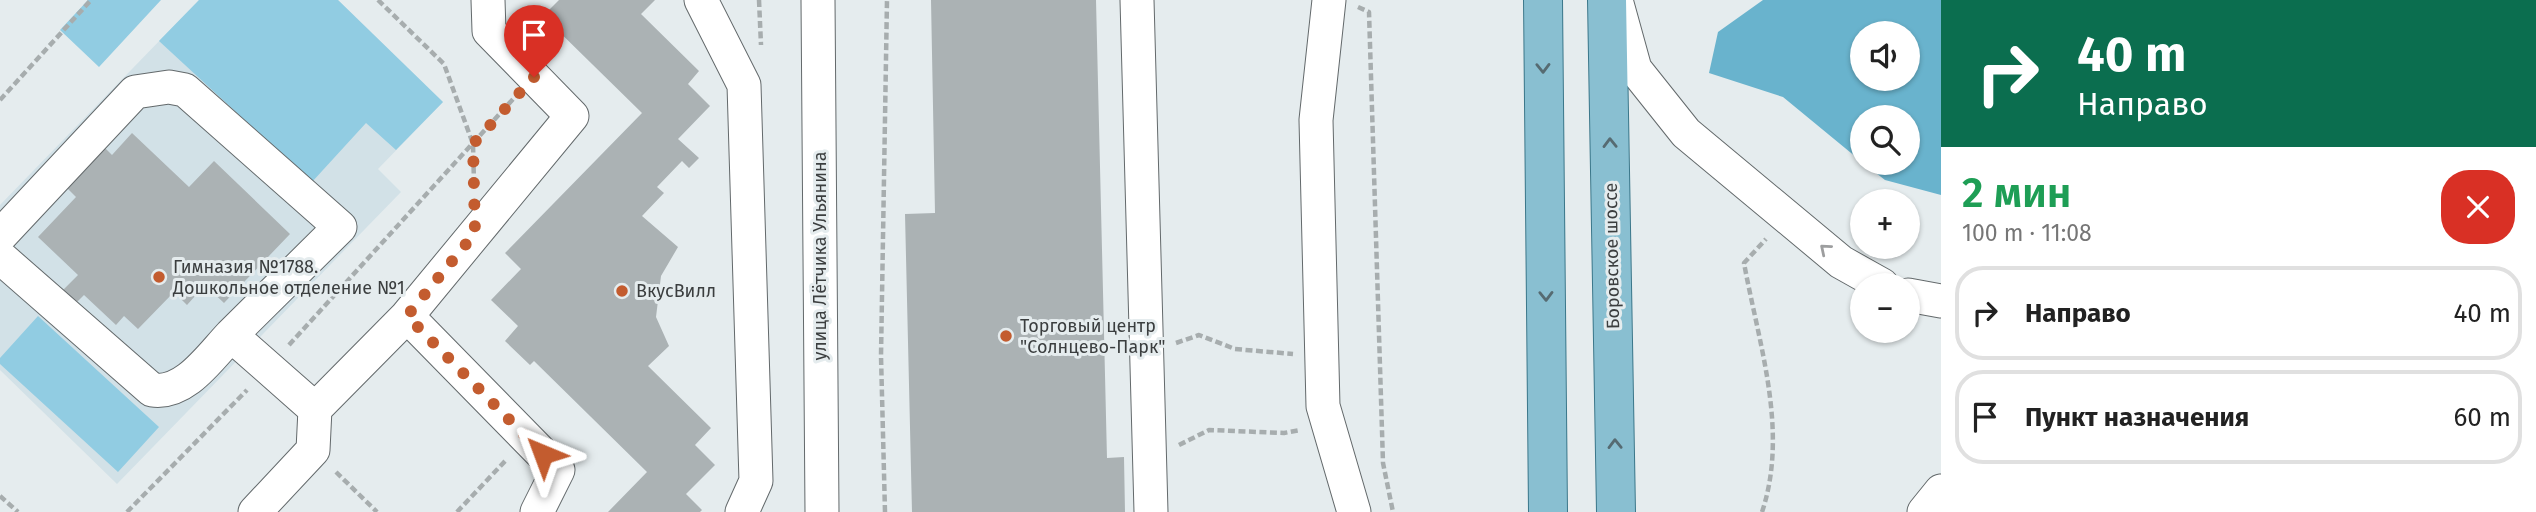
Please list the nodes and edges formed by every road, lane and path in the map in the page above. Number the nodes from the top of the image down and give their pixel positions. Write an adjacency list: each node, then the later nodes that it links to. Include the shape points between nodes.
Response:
1 (91, 0): 14 (path)
2 (378, 0): 15 (path, via 444,64)
3 (488, 0): 13 (street, via 489,31)
4 (701, 0): 41 (street, via 744,85 756,481)
5 (818, 0): 42 (street, улица Лётчика Ульянина)
6 (887, 0): 43 (path, via 881,356)
7 (1137, 0): 27 (street)
8 (1329, 0): 25 (street, via 1316,120)
9 (1542, 0): 47 (main road, one-way to 47)
10 (1607, 0): 48 (main road, Боровское шоссе, one-way to 10)
11 (1616, 0): 20 (street, one-way to 11, via 1686,133 1635,69)
12 (1369, 12): 46 (path, via 1382,463)
13 (534, 77): 15 (path); 16 (street, via 572,116)
14 (0, 100)
15 (473, 144): 16 (path); 26 (path)
16 (475, 233): 23 (street)
17 (0, 236): 24 (street, via 135,92 169,87 185,90 340,227)
18 (1769, 236): 49 (path, via 1744,263 1775,436)
19 (0, 257): 24 (street, via 152,390 164,392 180,386)
20 (1861, 273)
21 (1920, 297): 22 (street)
22 (1941, 301)
23 (407, 316): 28 (street); 30 (street)
24 (231, 335): 26 (street)
25 (1321, 351): 27 (path, via 1288,355 1235,349 1199,335 1174,344); 29 (street)
26 (268, 369): 28 (street); 36 (path)
27 (1147, 382): 32 (street)
28 (315, 409): 31 (street)
29 (1328, 425): 32 (path, via 1284,433 1209,430); 45 (street)
30 (527, 438): 39 (path); 40 (street, via 558,470)
31 (313, 450): 37 (street); 38 (path)
32 (1149, 459): 44 (street)
33 (1941, 491): 50 (street)
34 (0, 496): 35 (path)
35 (18, 512)
36 (127, 512)
37 (255, 512)
38 (377, 512)
39 (457, 512)
40 (537, 512)
41 (742, 512)
42 (821, 512)
43 (885, 512)
44 (1151, 512)
45 (1354, 512)
46 (1394, 512)
47 (1548, 512)
48 (1616, 512)
49 (1762, 512)
50 (1924, 512)

